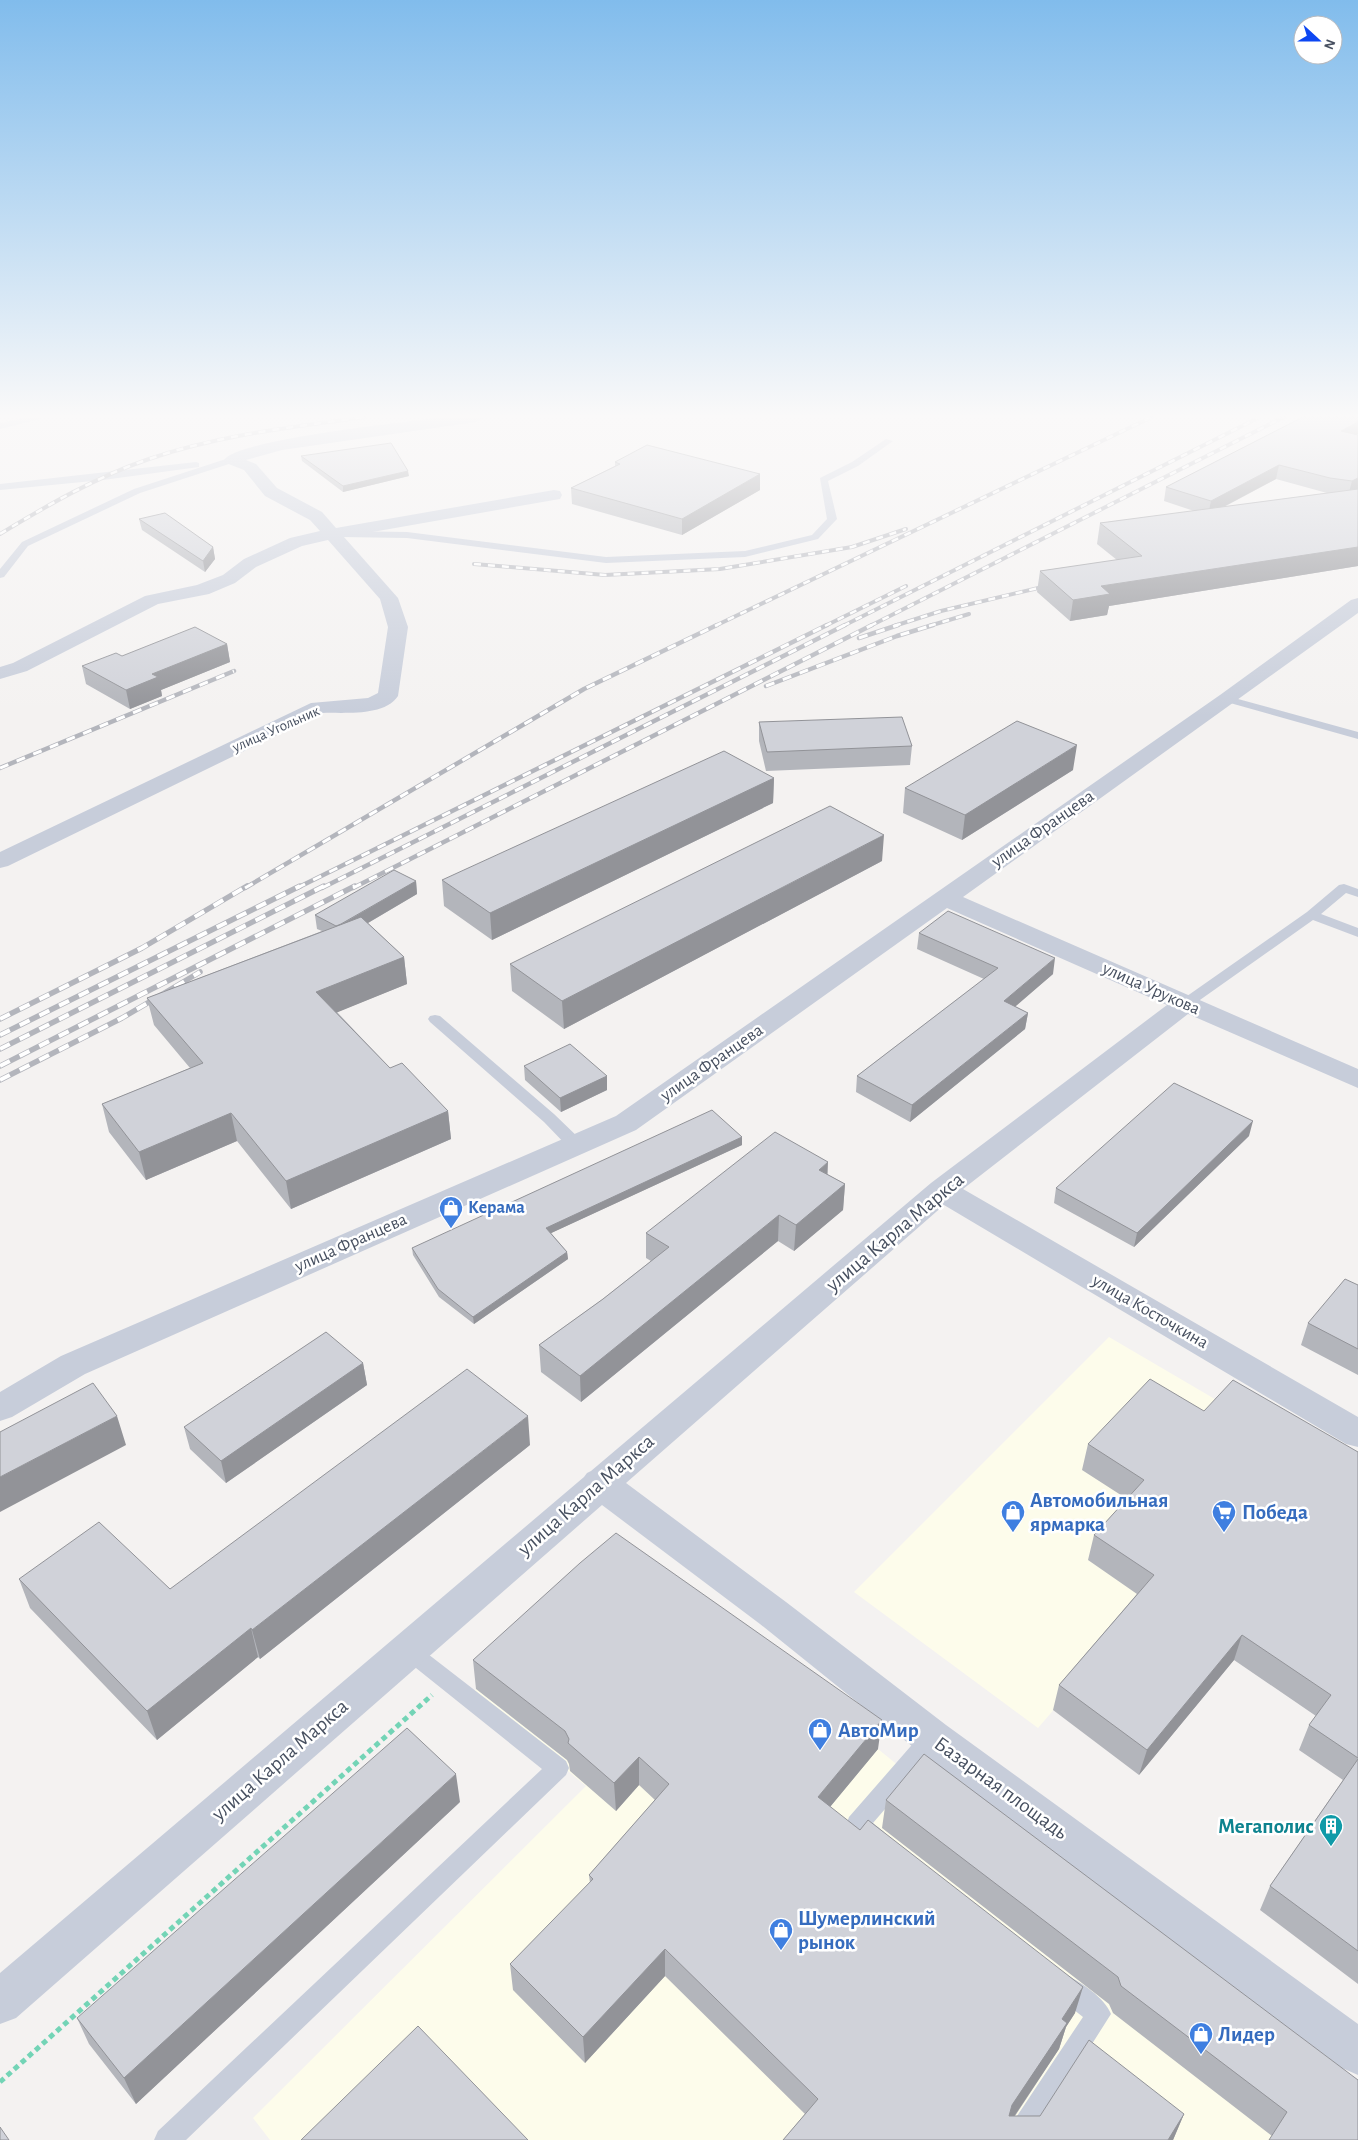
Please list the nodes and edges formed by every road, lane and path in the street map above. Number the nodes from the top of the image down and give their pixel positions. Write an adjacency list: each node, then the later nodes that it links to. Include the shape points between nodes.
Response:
1 (82, 517): 6 (lane, via 25,544)
2 (317, 517): 5 (street)
3 (428, 517): 5 (street)
4 (832, 517): 5 (lane, via 814,537 745,554 606,560 407,535)
5 (330, 534): 8 (street, via 296,542 202,590 152,600 20,667); 11 (street, улица Угольник, via 389,598 398,627 388,696 372,704 318,707)
6 (0, 575)
7 (1358, 604): 9 (street, улица Францева)
8 (0, 673)
9 (1227, 699): 10 (lane); 13 (street, улица Францева)
10 (1358, 736)
11 (0, 861)
12 (1358, 893): 14 (lane, via 1344,888)
13 (945, 898): 16 (street, улица Урукова); 19 (street, улица Францева, via 626,1123)
14 (1312, 915): 15 (lane); 16 (lane)
15 (1358, 934)
16 (1185, 1004): 18 (street, улица Урукова); 20 (street, улица Карла Маркса)
17 (435, 1019): 19 (lane)
18 (1358, 1079)
19 (576, 1145): 21 (street, улица Францева, via 73,1365)
20 (942, 1190): 22 (street, улица Косточкина); 23 (street, улица Карла Маркса)
21 (0, 1408)
22 (1358, 1434)
23 (599, 1483): 24 (street, улица Карла Маркса); 26 (street, Базарная площадь, via 773,1613)
24 (408, 1650): 25 (lane); 29 (street, улица Карла Маркса)
25 (448, 1681): 31 (path); 32 (lane, via 558,1768)
26 (932, 1738): 27 (lane, via 857,1824); 30 (street, Базарная площадь)
27 (896, 1855)
28 (1044, 1971): 33 (lane, via 1099,2014)
29 (0, 2002)
30 (1358, 2052)
31 (0, 2082)
32 (167, 2140)
33 (1016, 2140)

